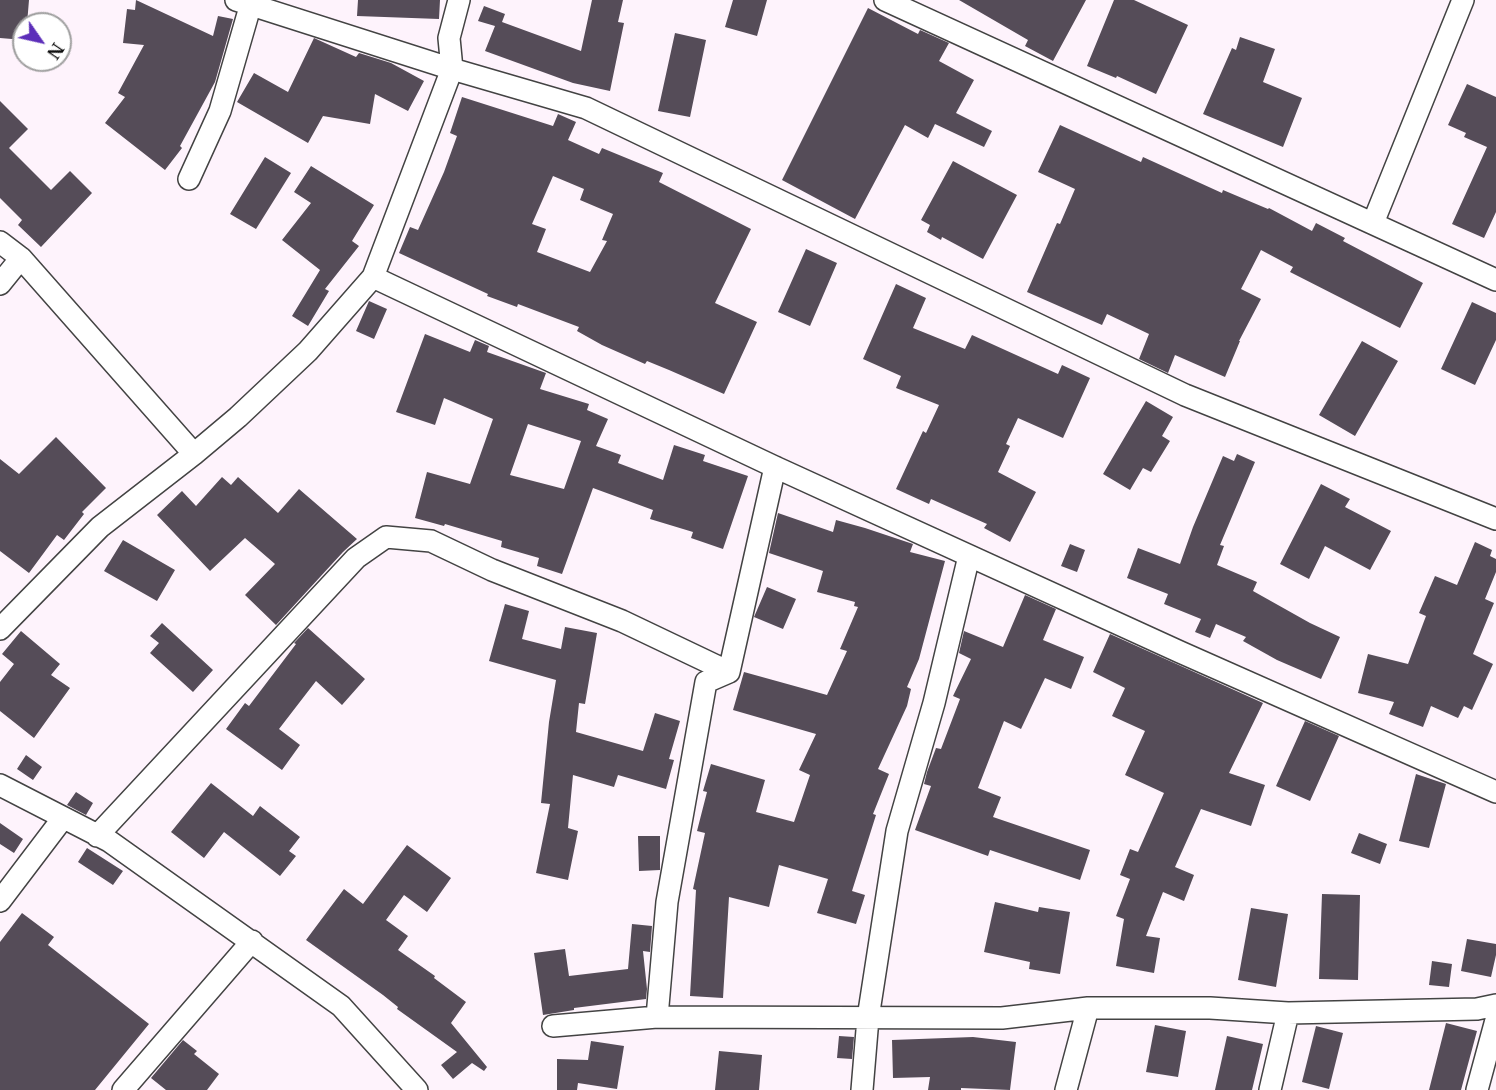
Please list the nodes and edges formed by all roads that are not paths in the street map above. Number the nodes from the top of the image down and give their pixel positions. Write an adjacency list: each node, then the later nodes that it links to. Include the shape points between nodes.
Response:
1 (459, 0): 5 (street, via 449,38)
2 (885, 0): 7 (street)
3 (247, 1): 5 (street); 6 (street, via 220,111)
4 (1460, 1): 7 (street)
5 (452, 69): 10 (street); 15 (street, via 586,108 1185,395)
6 (189, 179)
7 (1373, 223): 11 (street)
8 (0, 242): 9 (street)
9 (21, 258): 12 (street); 13 (street)
10 (373, 277): 13 (street, via 308,351); 14 (street)
11 (1496, 280)
12 (0, 284)
13 (194, 454): 17 (street, via 100,526)
14 (775, 467): 16 (street); 18 (street)
15 (1496, 519)
16 (969, 556): 20 (street); 29 (street, via 934,703 897,831)
17 (0, 629)
18 (729, 672): 22 (street, via 622,621 492,570 432,541 386,537 356,558); 28 (street, via 706,682 667,902)
19 (0, 785): 21 (street)
20 (1496, 792)
21 (63, 818): 22 (street); 23 (street)
22 (97, 836): 24 (street)
23 (0, 901)
24 (252, 941): 32 (street); 33 (street, via 342,1006)
25 (1496, 1005): 27 (street, via 1477,1009)
26 (1088, 1008): 27 (street, via 1210,1008); 29 (street, via 1002,1018); 35 (street)
27 (1288, 1013): 36 (street)
28 (657, 1017): 29 (street); 31 (street)
29 (868, 1018): 34 (street)
30 (1496, 1020): 37 (street)
31 (552, 1026)
32 (123, 1090)
33 (417, 1090)
34 (862, 1090)
35 (1066, 1090)
36 (1270, 1090)
37 (1478, 1090)

